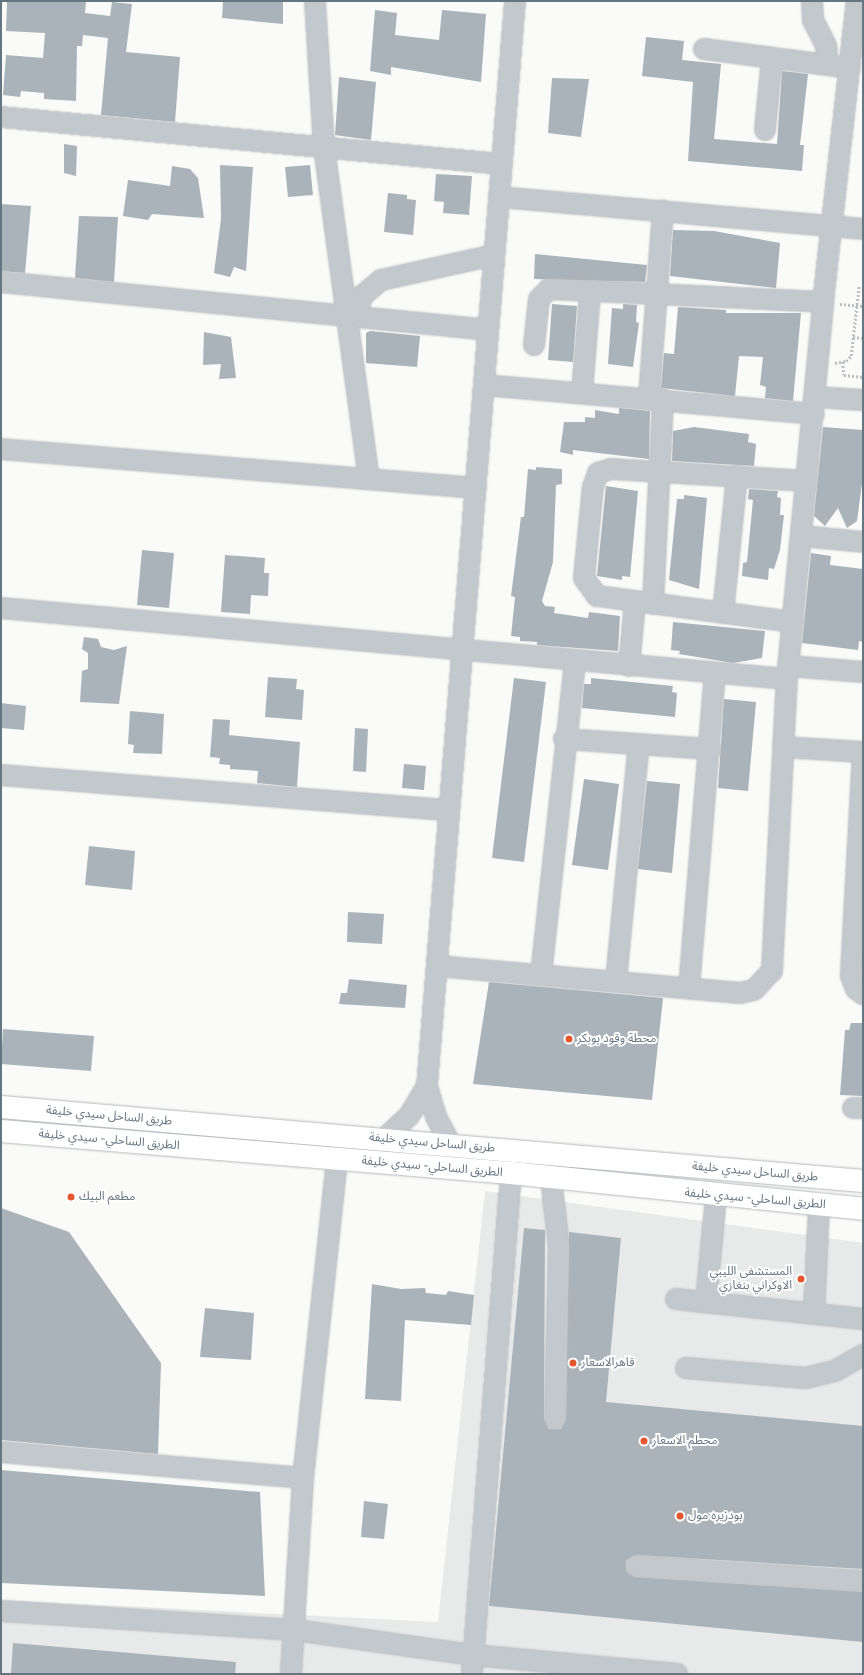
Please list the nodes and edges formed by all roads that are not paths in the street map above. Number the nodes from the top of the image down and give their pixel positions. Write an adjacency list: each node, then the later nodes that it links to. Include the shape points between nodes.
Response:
1 (315, 1): 11 (street)
2 (515, 1): 12 (street)
3 (812, 1): 7 (street, via 813,20 826,46)
4 (857, 1): 8 (street)
5 (704, 49): 6 (street)
6 (772, 58): 7 (street); 10 (street)
7 (828, 65): 8 (street)
8 (850, 68): 15 (street)
9 (1, 117): 11 (street)
10 (765, 130)
11 (324, 148): 12 (street); 22 (street)
12 (502, 164): 13 (street)
13 (499, 197): 14 (street); 17 (street)
14 (663, 212): 15 (street); 20 (street)
15 (832, 227): 16 (street); 21 (street)
16 (863, 230)
17 (494, 255): 22 (street, via 381,280 362,296); 23 (street)
18 (1, 282): 22 (street)
19 (590, 292): 20 (street); 24 (street, via 549,289 541,294); 26 (street)
20 (657, 296): 21 (street); 27 (street)
21 (823, 302): 29 (street)
22 (352, 316): 23 (street); 33 (street)
23 (488, 330): 25 (street)
24 (534, 345)
25 (484, 385): 26 (street); 35 (street)
26 (582, 392): 27 (street)
27 (656, 398): 29 (street); 31 (street)
28 (863, 400): 29 (street)
29 (815, 405): 34 (street)
30 (1, 449): 33 (street)
31 (660, 471): 32 (street); 38 (street); 38 (street, via 604,470 594,479 586,585 597,596)
32 (737, 476): 34 (street); 40 (street)
33 (369, 479): 35 (street)
34 (807, 481): 36 (street)
35 (475, 488): 42 (street)
36 (801, 536): 37 (street); 41 (street)
37 (863, 542)
38 (644, 603): 40 (street); 44 (street)
39 (1, 608): 42 (street)
40 (723, 613): 41 (street)
41 (793, 622): 47 (street)
42 (464, 649): 43 (street); 54 (street)
43 (575, 662): 44 (street); 48 (street)
44 (629, 666): 46 (street)
45 (863, 672): 47 (street)
46 (715, 673): 47 (street); 51 (street)
47 (788, 673): 50 (street)
48 (564, 738): 49 (street); 56 (street)
49 (639, 744): 51 (street); 57 (street)
50 (783, 746): 52 (street); 58 (street, via 772,972 766,982 747,992)
51 (711, 749): 58 (street)
52 (863, 752): 59 (street, via 850,976 856,989)
53 (1, 776): 54 (street)
54 (449, 810): 55 (street)
55 (437, 966): 56 (street); 60 (street)
56 (541, 975): 57 (street)
57 (616, 981): 58 (street)
58 (689, 988)
59 (863, 994)
60 (427, 1086): 63 (street, via 409,1116); 64 (street, via 436,1117)
61 (1, 1107): 63 (highway, طريق الساحل سيدي خليفة)
62 (1, 1131): 65 (highway, الطريق الساحلي- سيدي خليفة)
63 (384, 1139): 64 (highway, طريق الساحل سيدي خليفة)
64 (451, 1145): 68 (highway, طريق الساحل سيدي خليفة)
65 (337, 1159): 66 (highway, الطريق الساحلي- سيدي خليفة); 80 (street)
66 (511, 1173): 67 (highway, الطريق الساحلي- سيدي خليفة); 85 (street)
67 (551, 1178): 69 (highway, الطريق الساحلي- سيدي خليفة); 78 (street, via 553,1221 559,1247)
68 (863, 1181)
69 (716, 1197): 70 (highway, الطريق الساحلي- سيدي خليفة); 73 (street)
70 (819, 1205): 71 (highway, الطريق الساحلي- سيدي خليفة); 74 (street)
71 (863, 1209)
72 (676, 1299): 73 (street)
73 (706, 1302): 74 (street)
74 (814, 1313): 75 (street)
75 (863, 1319)
76 (863, 1356): 77 (street, via 835,1371 806,1378)
77 (686, 1368)
78 (555, 1419)
79 (1, 1452): 80 (street)
80 (303, 1478): 84 (street)
81 (636, 1566): 82 (street)
82 (863, 1581)
83 (1, 1611): 84 (street)
84 (295, 1630): 85 (street); 87 (street)
85 (473, 1664): 86 (street)
86 (631, 1672): 88 (street)
87 (291, 1674)
88 (677, 1674)

